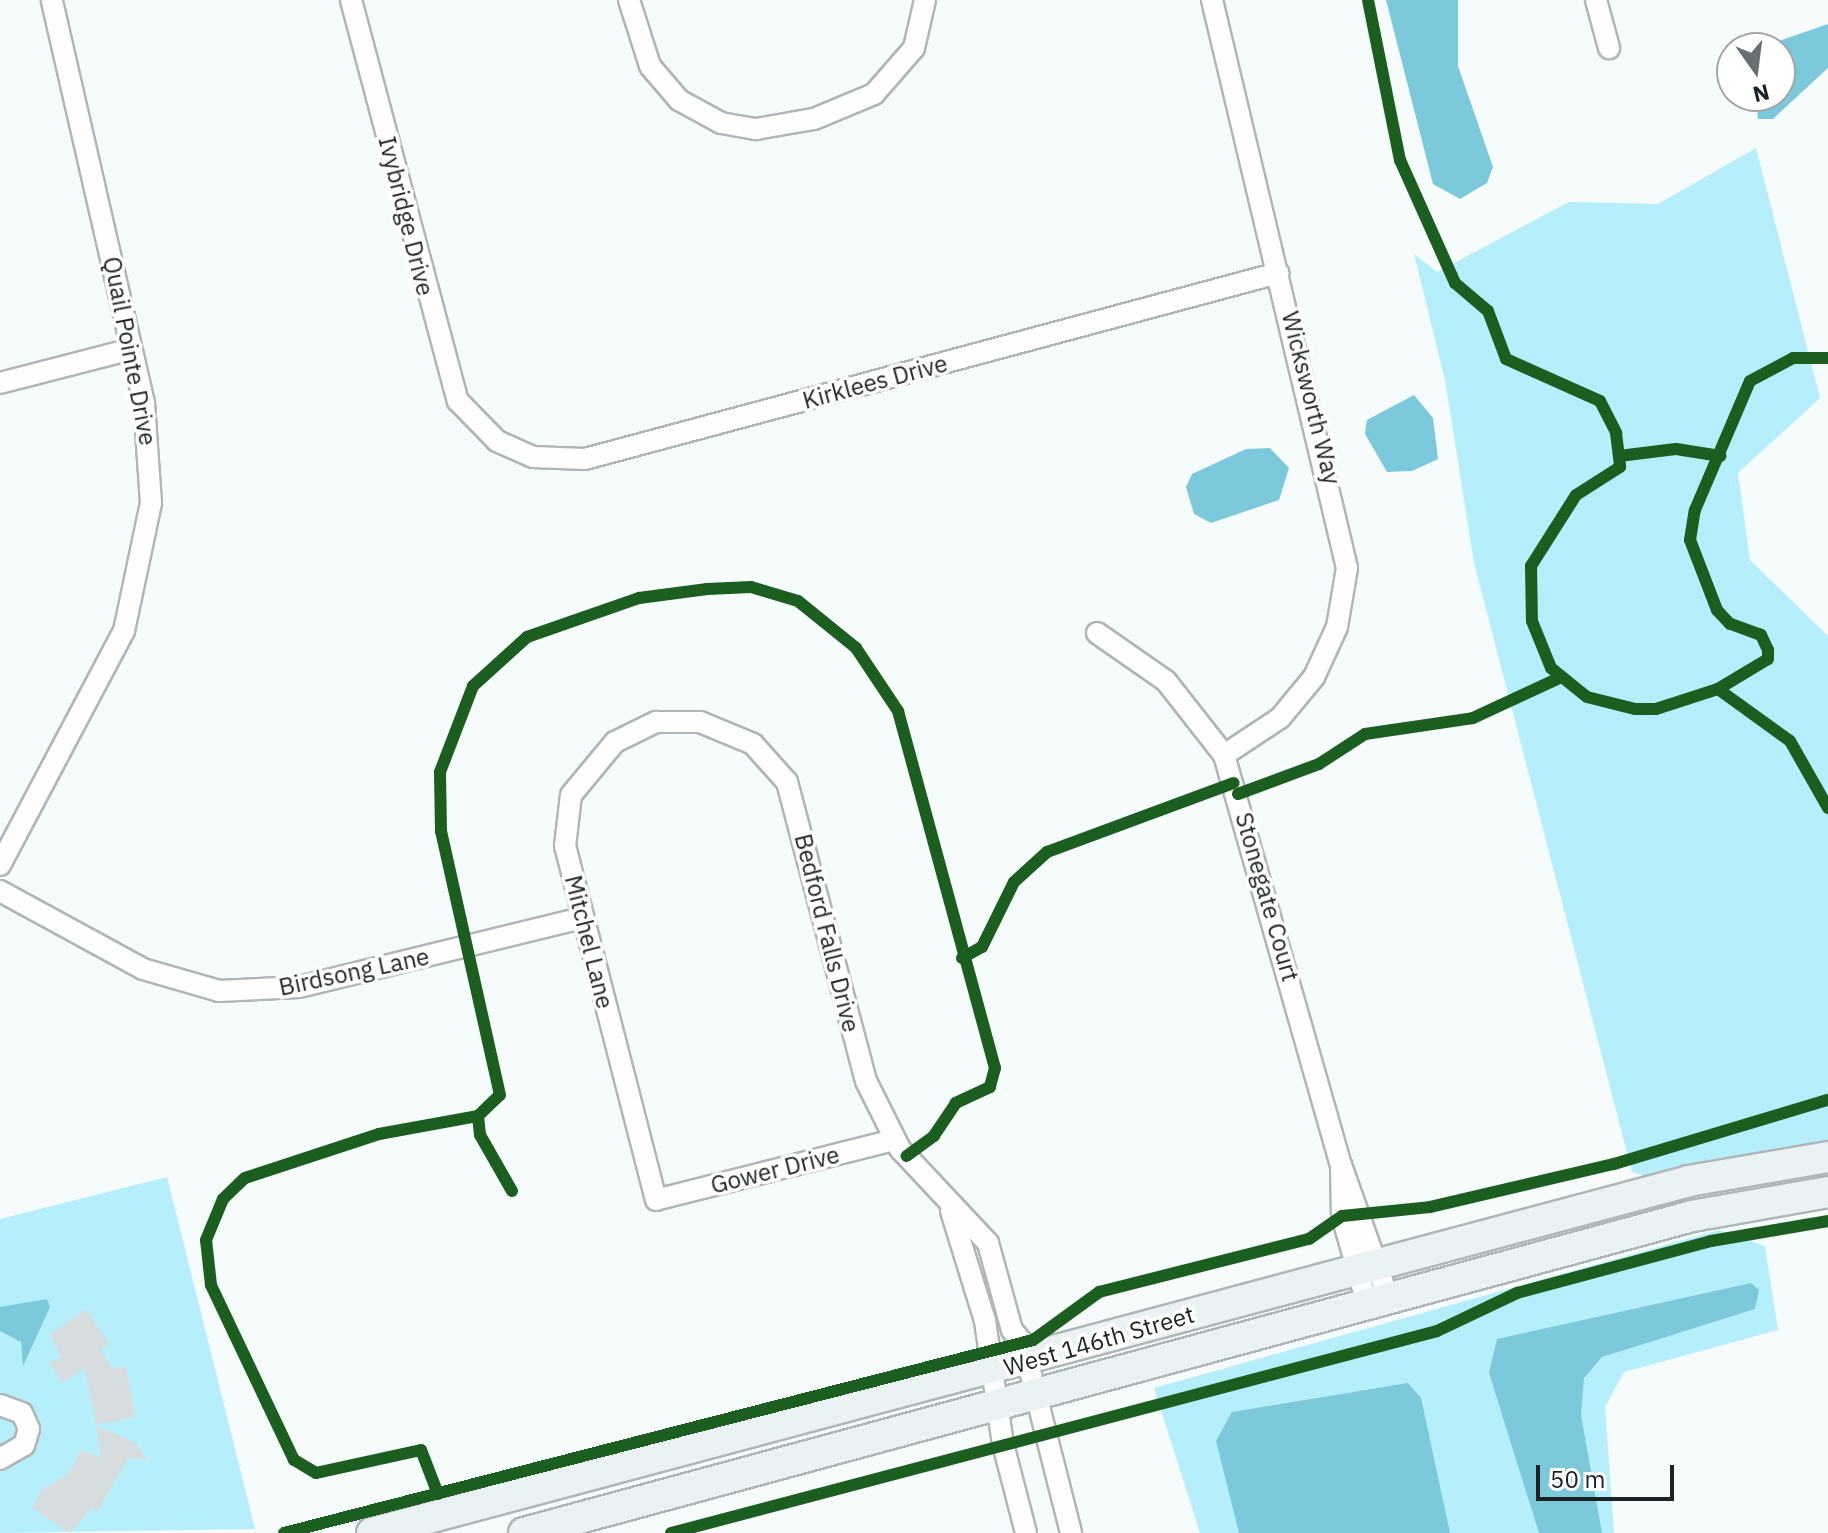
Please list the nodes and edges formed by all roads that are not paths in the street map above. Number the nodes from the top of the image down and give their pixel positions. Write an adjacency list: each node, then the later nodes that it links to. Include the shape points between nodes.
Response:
1 (52, 0): 9 (street, Quail Pointe Drive)
2 (351, 0): 11 (street, Ivybridge Drive, via 439,348 458,401)
3 (629, 0): 4 (street, via 650,66 695,111 756,129 814,119 888,82 920,36)
4 (925, 0)
5 (1212, 0): 8 (street, Wicksworth Way)
6 (1596, 0): 7 (street)
7 (1609, 48)
8 (1278, 273): 11 (street, Kirklees Drive, via 585,459 533,457); 14 (street, Wicksworth Way, via 1347,568 1337,627 1314,677 1280,718)
9 (131, 349): 10 (street); 15 (street, Quail Pointe Drive, via 152,465 137,593 109,664)
10 (0, 383)
11 (477, 424)
12 (1097, 633): 14 (street, Stonegate Court, via 1166,681)
13 (656, 722): 17 (street, Mitchel Lane, via 598,756 571,795 565,846); 18 (street, Bedford Falls Drive, via 717,726 760,750 783,775 857,1054)
14 (1224, 755): 23 (street, Stonegate Court)
15 (0, 865)
16 (0, 891): 17 (street, Birdsong Lane, via 143,969 219,991 299,987)
17 (582, 918): 21 (street, Mitchel Lane)
18 (894, 1140): 21 (street, Gower Drive); 22 (street, Bedford Falls Drive)
19 (1828, 1157): 23 (main road, West 146th Street, via 1689,1181)
20 (1828, 1192): 24 (main road, West 146th Street, via 1692,1216)
21 (656, 1200)
22 (951, 1211): 25 (street, Bedford Falls Drive, via 975,1224 988,1243); 26 (street, Bedford Falls Drive, via 969,1259)
23 (1368, 1266): 24 (street, Stonegate Court); 25 (main road, West 146th Street)
24 (1378, 1300): 27 (main road, West 146th Street)
25 (1025, 1362): 26 (main road, West 146th Street); 27 (street, Bedford Falls Drive)
26 (993, 1370): 28 (street, Bedford Falls Drive); 31 (main road, West 146th Street)
27 (1034, 1395): 28 (main road, West 146th Street); 34 (street, Bedford Falls Drive)
28 (999, 1404): 32 (main road, West 146th Street); 33 (street, Bedford Falls Drive)
29 (0, 1405): 30 (street, via 22,1413 29,1429 24,1445)
30 (0, 1459)
31 (372, 1533)
32 (524, 1533)
33 (1026, 1533)
34 (1071, 1533)

